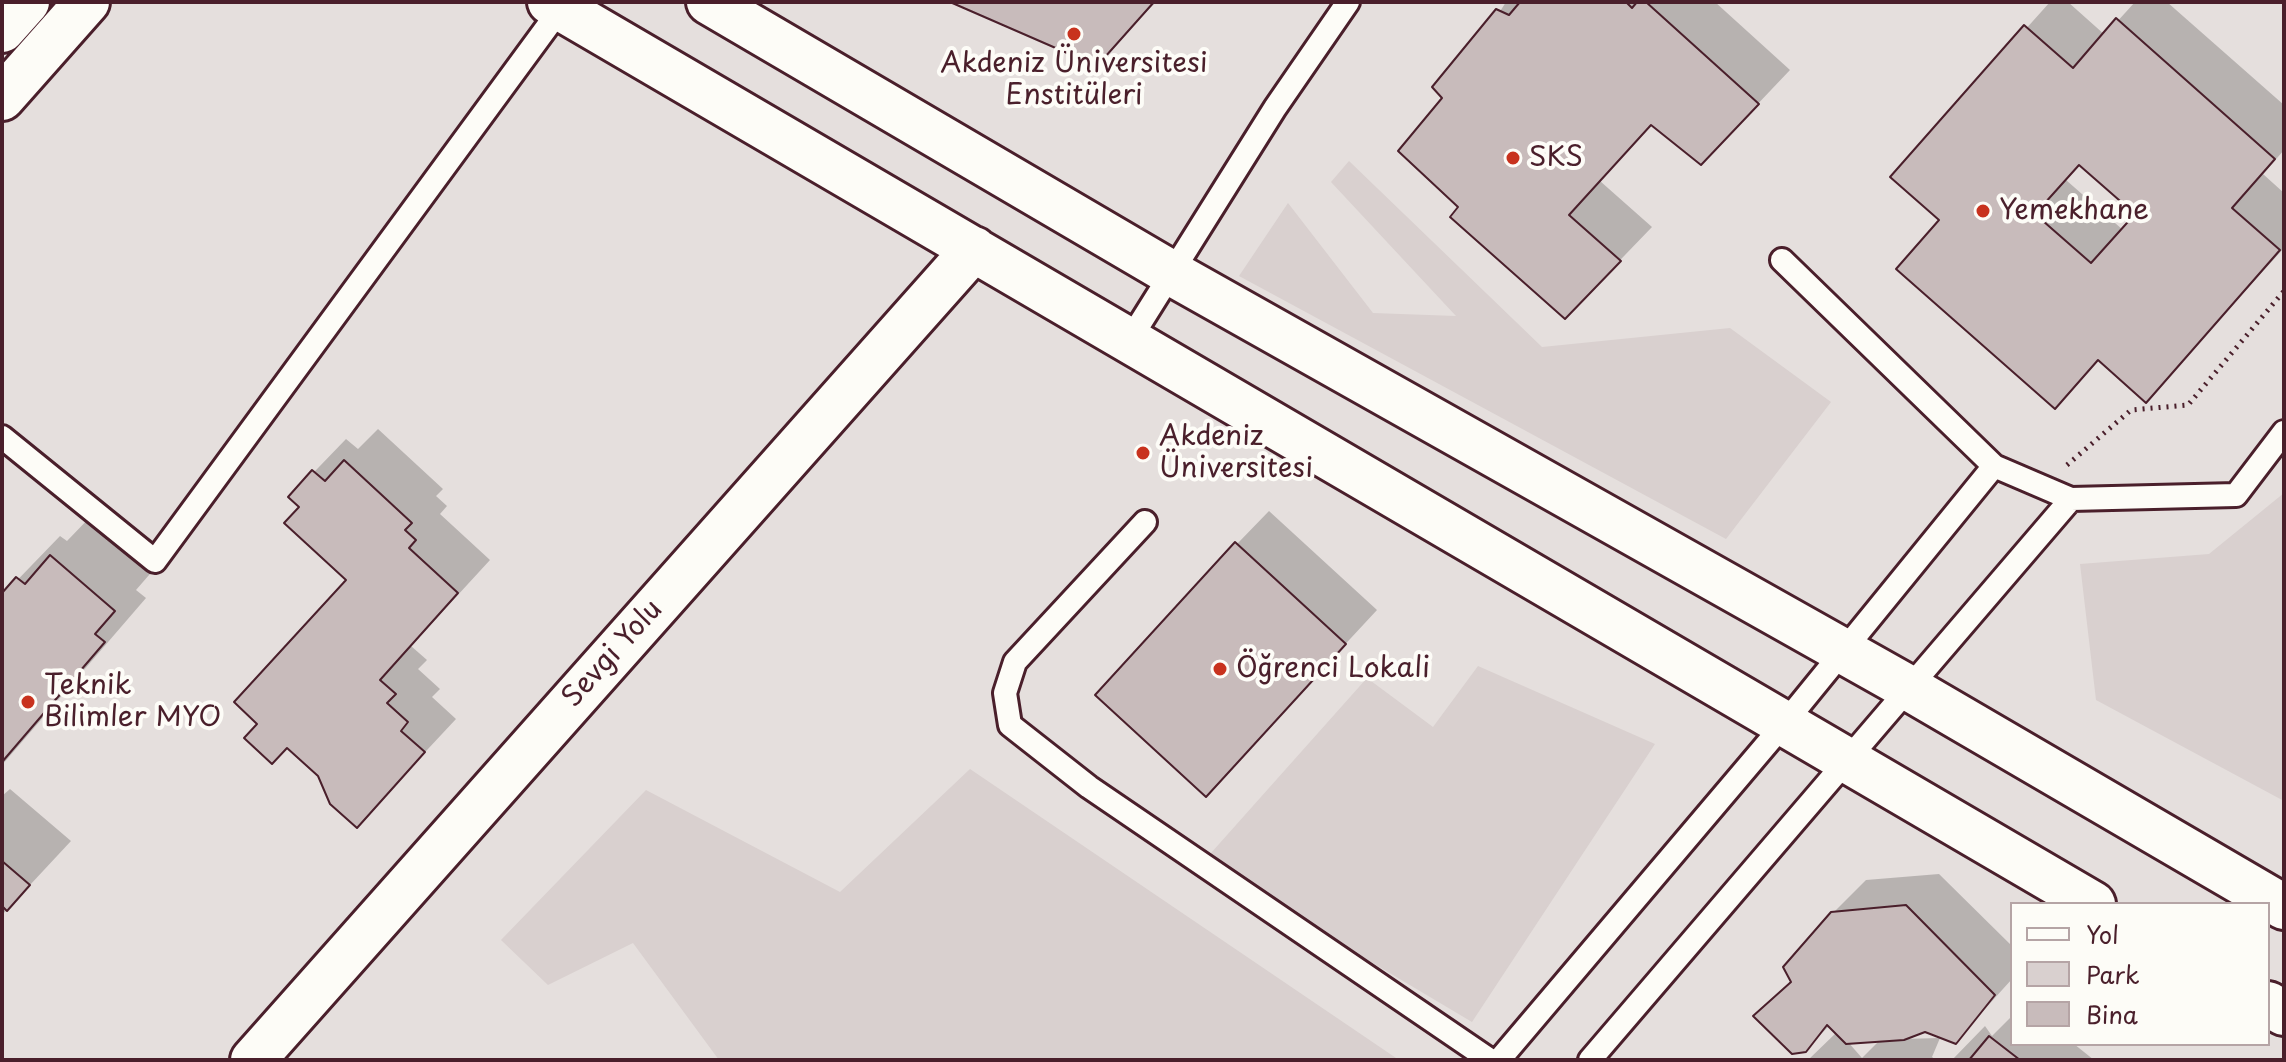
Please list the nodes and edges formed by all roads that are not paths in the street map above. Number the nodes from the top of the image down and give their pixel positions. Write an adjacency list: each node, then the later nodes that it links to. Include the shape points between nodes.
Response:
1 (27, 2): 6 (street)
2 (87, 2): 7 (street)
3 (709, 2): 10 (street)
4 (1348, 2): 10 (lane, via 1275,108)
5 (556, 5): 8 (street); 13 (lane, via 155,561)
6 (2, 30)
7 (2, 98)
8 (974, 249): 11 (street); 23 (street, Sevgi Yolu)
9 (1782, 260): 14 (lane)
10 (1173, 274): 11 (lane); 17 (street)
11 (1129, 341): 19 (street)
12 (2284, 432): 15 (lane, via 2236,495)
13 (2, 437)
14 (1994, 466): 15 (lane); 17 (lane)
15 (2071, 499): 18 (lane)
16 (1145, 522): 24 (lane, via 1015,662 1005,693 1010,725 1089,787)
17 (1843, 651): 18 (street); 19 (lane)
18 (1907, 687): 20 (lane); 22 (street)
19 (1783, 725): 20 (street); 25 (lane)
20 (1846, 762): 21 (street); 26 (lane)
21 (2090, 902)
22 (2284, 907)
23 (253, 1060)
24 (1490, 1060)
25 (1499, 1060)
26 (1590, 1060)

